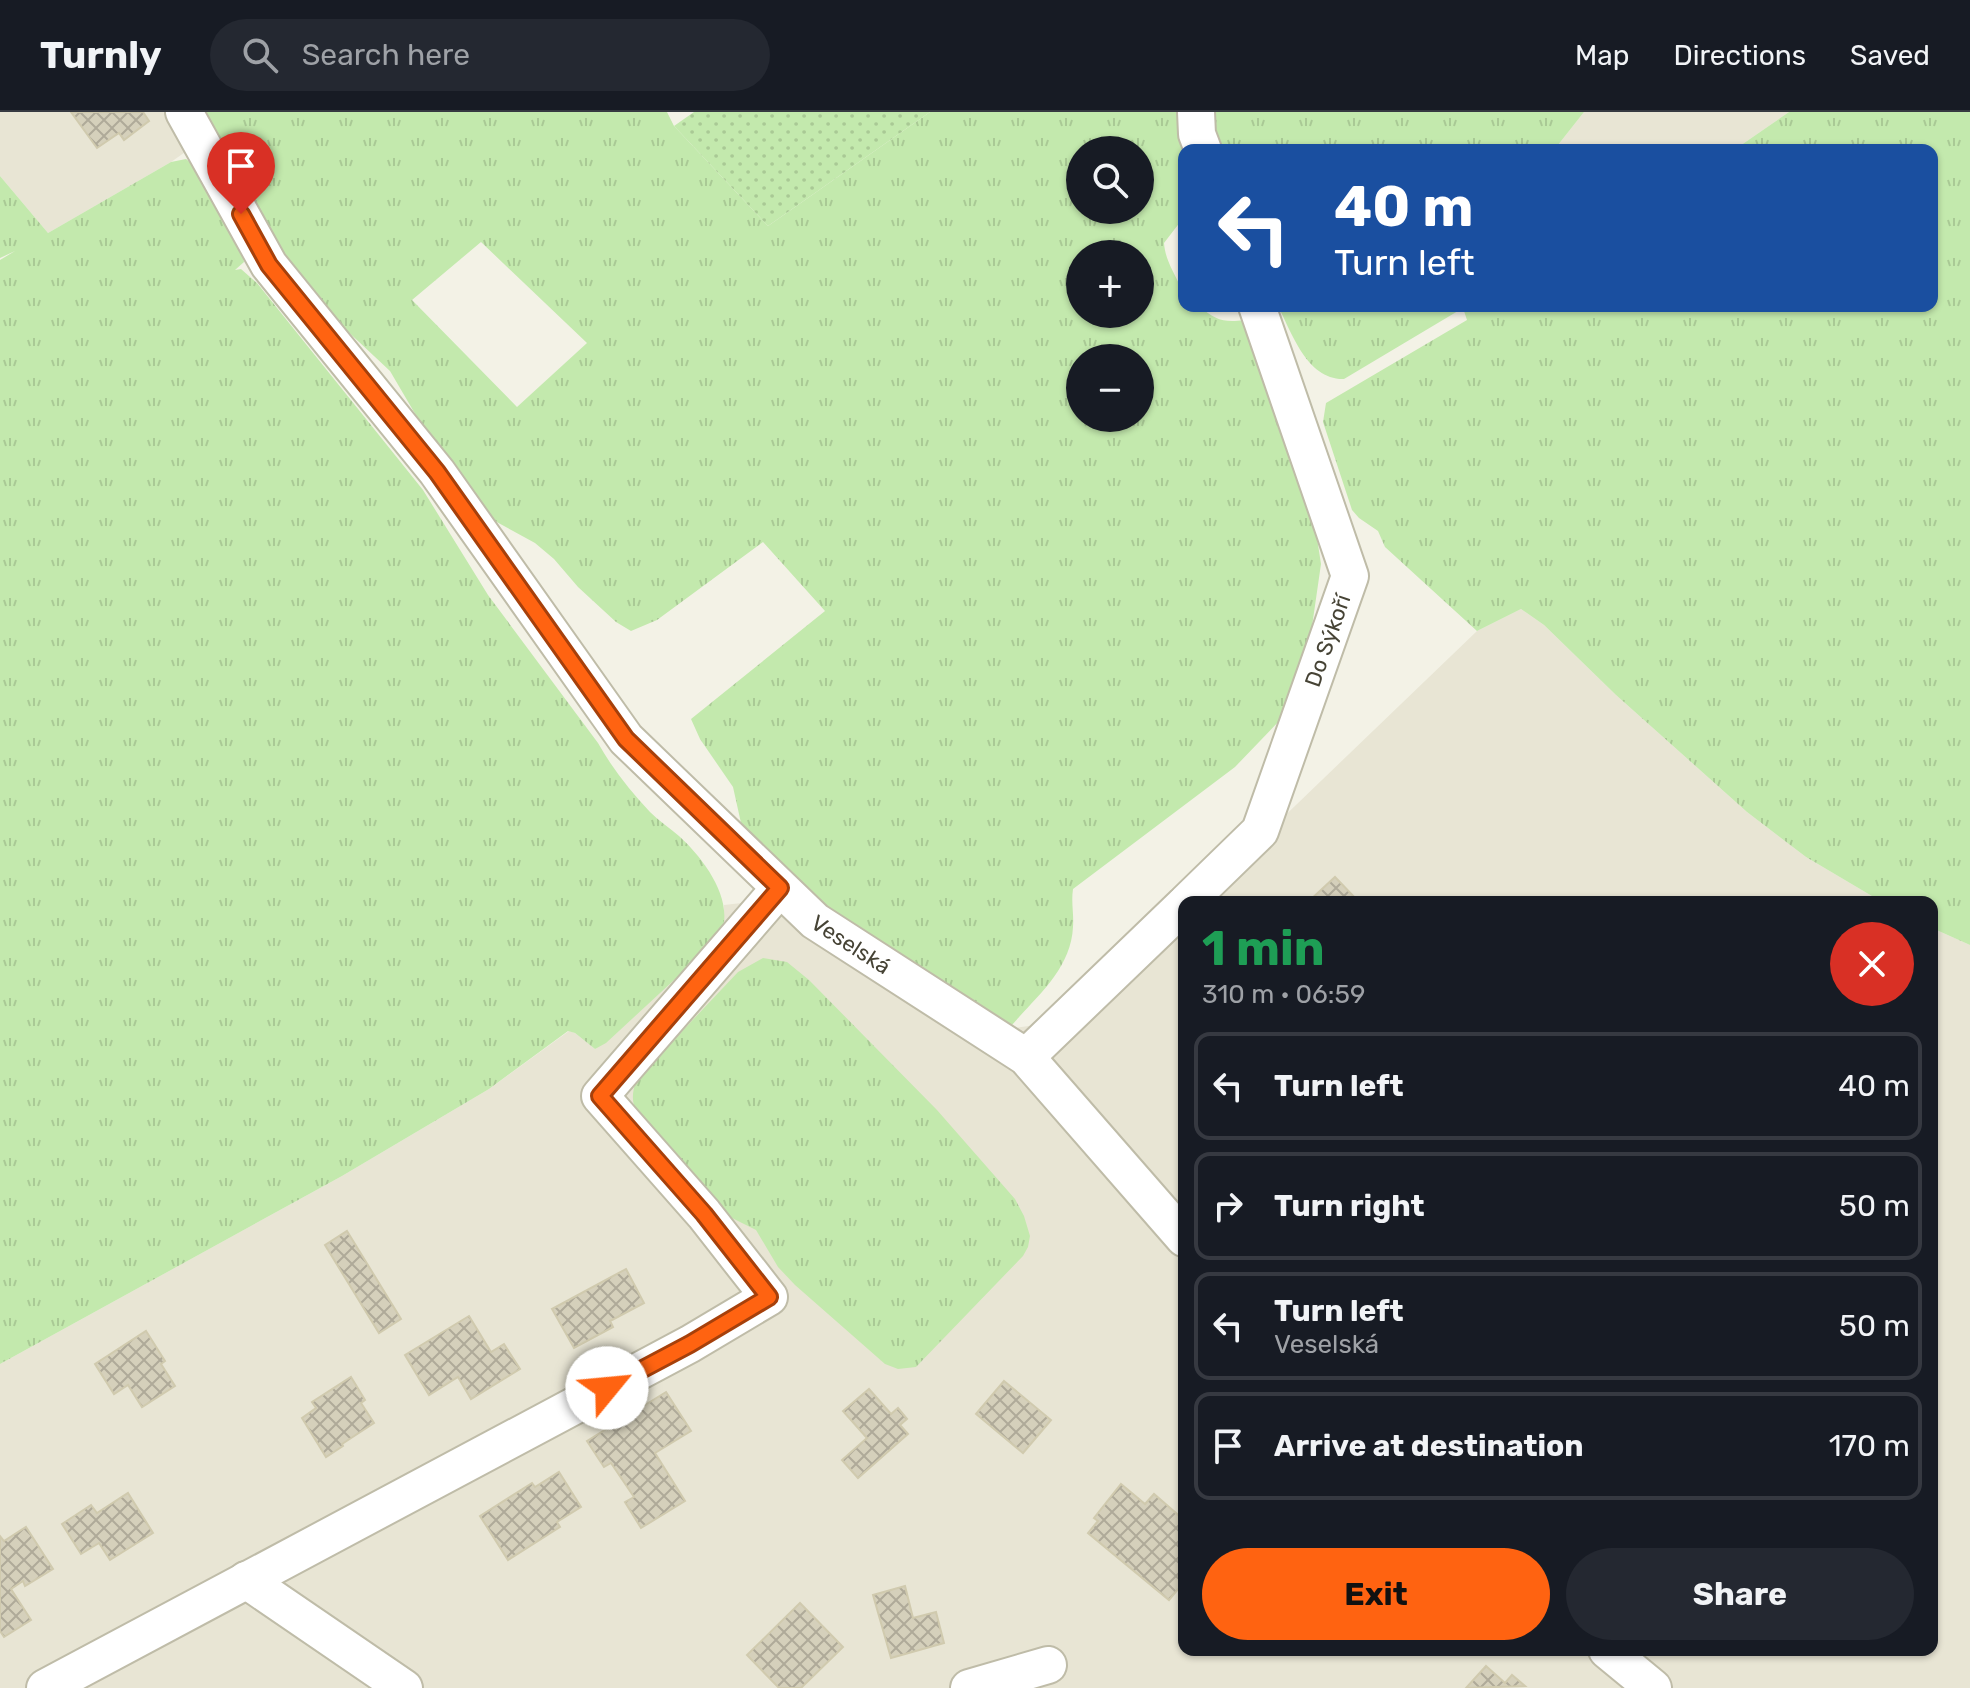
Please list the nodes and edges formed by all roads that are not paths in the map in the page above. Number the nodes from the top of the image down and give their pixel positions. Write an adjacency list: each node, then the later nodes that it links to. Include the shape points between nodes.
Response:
1 (184, 112): 5 (street, Veselská, via 269,265 437,472 626,739)
2 (1196, 112): 3 (street)
3 (1201, 144)
4 (1259, 312): 6 (street, Do Sýkoří, via 1350,576 1260,831)
5 (780, 888): 8 (street, Veselská, via 815,921); 10 (street, via 600,1096 769,1297)
6 (1192, 896)
7 (1178, 910): 8 (street, Do Sýkoří)
8 (1026, 1057): 9 (street, Veselská)
9 (1178, 1231)
10 (246, 1580): 13 (street); 14 (street)
11 (1614, 1656): 16 (street)
12 (1048, 1665): 15 (street)
13 (45, 1688)
14 (404, 1688)
15 (969, 1688)
16 (1653, 1688)

